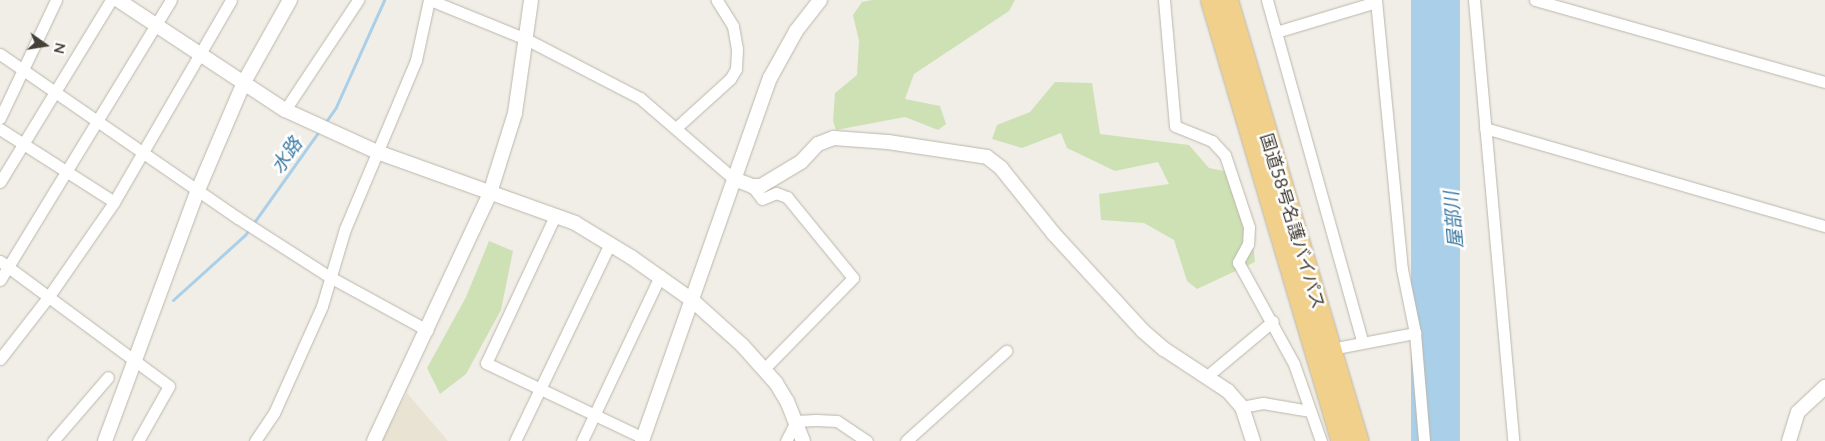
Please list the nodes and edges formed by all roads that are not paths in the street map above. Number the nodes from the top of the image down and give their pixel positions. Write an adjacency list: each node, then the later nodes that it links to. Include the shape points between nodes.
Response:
1 (56, 0): 24 (street)
2 (111, 0): 27 (street)
3 (118, 0): 19 (street)
4 (171, 0): 19 (street)
5 (231, 0): 22 (street)
6 (290, 0): 25 (street)
7 (358, 0): 28 (street)
8 (430, 0): 21 (street); 36 (street, via 416,60)
9 (530, 0): 21 (street)
10 (717, 0): 31 (street, via 733,26 736,69 730,79)
11 (820, 0): 38 (street, via 796,31 770,78)
12 (1164, 0): 53 (street, via 1175,126 1212,141 1225,155 1249,227 1248,244 1238,262)
13 (1210, 0): 84 (highway, 国道58号名護バイパス)
14 (1228, 0): 57 (highway, 国道58号名護バイパス)
15 (1267, 0): 20 (street)
16 (1474, 0): 32 (street)
17 (1535, 0): 26 (street)
18 (1376, 1): 20 (street); 55 (street, via 1402,269)
19 (156, 26): 22 (street); 30 (street)
20 (1276, 32): 56 (street)
21 (526, 39): 31 (street, via 640,98); 42 (street, via 515,113)
22 (202, 53): 25 (street); 35 (street)
23 (0, 54): 24 (street)
24 (24, 70): 27 (street); 29 (street)
25 (244, 82): 28 (street); 41 (street)
26 (1825, 82)
27 (56, 92): 30 (street); 34 (street)
28 (285, 110): 36 (street)
29 (0, 118)
30 (97, 122): 35 (street); 37 (street)
31 (677, 127): 38 (street)
32 (1485, 128): 45 (street); 87 (street)
33 (0, 129): 34 (street)
34 (22, 144): 37 (street); 39 (street)
35 (140, 152): 41 (street); 43 (street)
36 (377, 152): 42 (street); 49 (street, via 345,229)
37 (68, 170): 43 (street); 47 (street)
38 (734, 179): 40 (street); 52 (street)
39 (0, 182)
40 (752, 186): 61 (street, via 762,199 776,193 787,197 853,278); 63 (street, via 775,180 801,162 818,144 834,138 888,142 987,157 1001,168 1053,233 1143,331)
41 (198, 190): 49 (street); 60 (street)
42 (490, 193): 44 (street); 54 (street)
43 (114, 202): 51 (street)
44 (555, 216): 46 (street, via 575,223); 65 (street, via 486,363)
45 (1825, 226)
46 (610, 244): 48 (street); 65 (street)
47 (4, 265): 50 (street); 51 (street)
48 (660, 276): 52 (street); 68 (street)
49 (330, 277): 54 (street); 74 (street, via 322,306 274,413)
50 (0, 280)
51 (49, 296): 59 (street); 60 (street)
52 (692, 300): 61 (street); 71 (street)
53 (1273, 321): 63 (street); 67 (street, via 1294,364)
54 (427, 330): 75 (street)
55 (1415, 333): 56 (street); 86 (street)
56 (1362, 341): 57 (street)
57 (1331, 349): 85 (highway, 国道58号名護バイパス)
58 (1006, 351): 81 (street)
59 (0, 358)
60 (137, 359): 72 (street); 73 (street, via 169,386)
61 (764, 369): 69 (street, via 776,383)
62 (108, 377): 70 (street)
63 (1206, 377): 66 (street, via 1228,391)
64 (1825, 388): 88 (street, via 1798,412)
65 (541, 390): 68 (street); 76 (street)
66 (1242, 407): 67 (street, via 1263,403); 82 (street)
67 (1310, 411): 83 (street)
68 (594, 416): 71 (street); 77 (street)
69 (796, 421): 78 (street); 79 (street); 80 (street, via 837,421)
70 (56, 440)
71 (643, 440)
72 (106, 441)
73 (138, 441)
74 (255, 441)
75 (374, 441)
76 (515, 441)
77 (582, 441)
78 (786, 441)
79 (803, 441)
80 (867, 441)
81 (906, 441)
82 (1253, 441)
83 (1320, 441)
84 (1341, 441)
85 (1359, 441)
86 (1424, 441)
87 (1513, 441)
88 (1789, 441)

